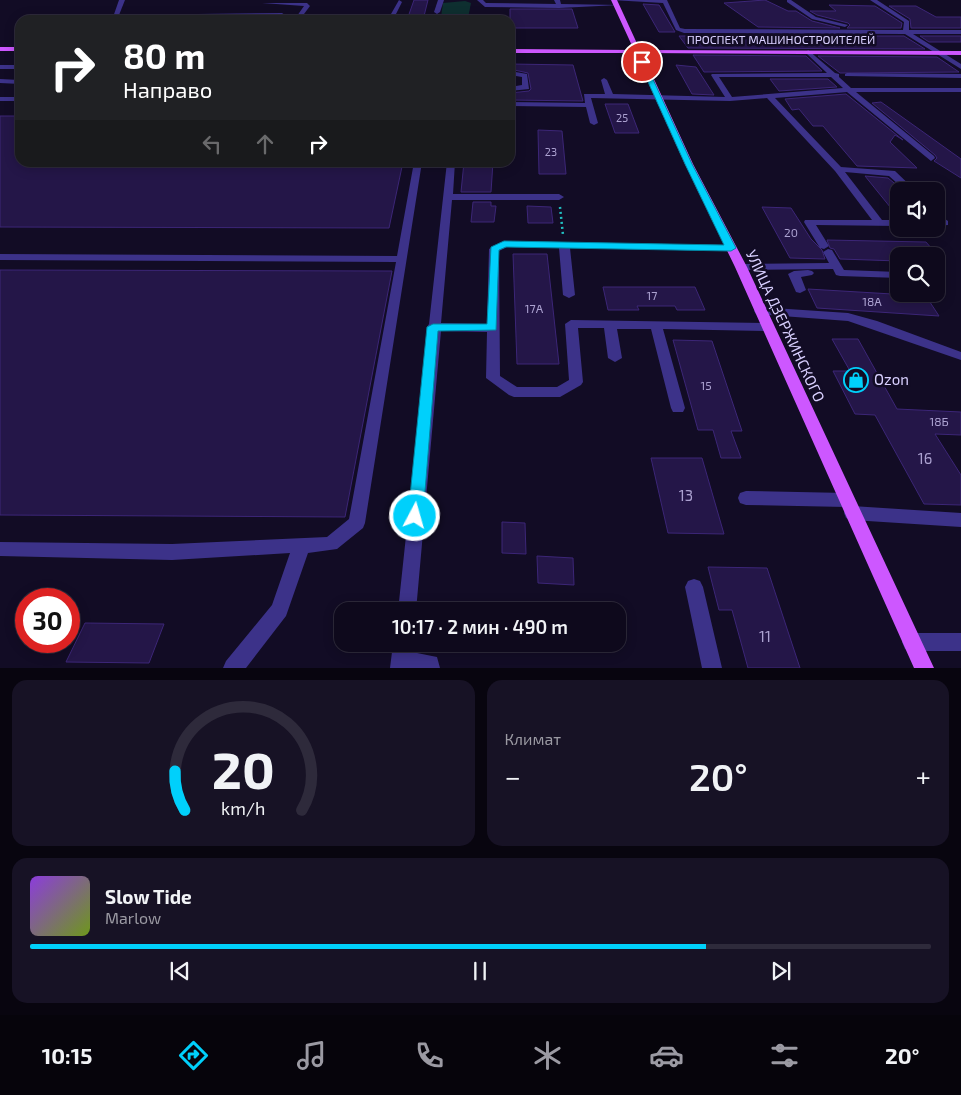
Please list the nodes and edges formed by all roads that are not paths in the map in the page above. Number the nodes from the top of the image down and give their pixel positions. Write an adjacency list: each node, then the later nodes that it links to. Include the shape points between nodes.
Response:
1 (122, 0): 14 (street)
2 (441, 0): 13 (street)
3 (480, 0): 11 (street)
4 (873, 0): 17 (street, via 902,18 906,22)
5 (665, 1): 8 (street); 17 (street, via 678,29 684,30)
6 (789, 1): 17 (street, via 821,21)
7 (399, 2): 16 (street)
8 (614, 2): 10 (street); 22 (main road, УЛИЦА ДЗЕРЖИНСКОГО)
9 (265, 3): 15 (street, via 305,4 307,6)
10 (558, 3): 11 (street)
11 (485, 5): 12 (street)
12 (482, 11)
13 (437, 12)
14 (117, 15)
15 (301, 15)
16 (393, 15)
17 (906, 32): 18 (street); 24 (street)
18 (961, 32)
19 (0, 49): 20 (main road)
20 (15, 49)
21 (515, 51): 22 (main road, ПРОСПЕКТ МАШИНОСТРОИТЕЛЕЙ)
22 (637, 51): 23 (main road, ПРОСПЕКТ МАШИНОСТРОИТЕЛЕЙ); 40 (main road, УЛИЦА ДЗЕРЖИНСКОГО)
23 (808, 52): 24 (main road, ПРОСПЕКТ МАШИНОСТРОИТЕЛЕЙ); 30 (street)
24 (936, 53): 25 (main road, ПРОСПЕКТ МАШИНОСТРОИТЕЛЕЙ); 28 (street)
25 (961, 53)
26 (0, 67): 27 (street)
27 (15, 67)
28 (961, 67)
29 (515, 74): 35 (street, via 526,75 526,87)
30 (840, 75): 31 (street); 36 (street); 43 (street, via 714,75)
31 (961, 76)
32 (604, 80): 38 (street)
33 (0, 81): 34 (street)
34 (15, 82)
35 (515, 88)
36 (849, 90): 37 (street); 39 (street); 47 (street)
37 (961, 90)
38 (610, 97): 40 (street); 45 (street, via 587,96)
39 (770, 97): 43 (street); 50 (street)
40 (658, 98): 43 (street); 57 (main road, УЛИЦА ДЗЕРЖИНСКОГО)
41 (0, 99): 42 (street)
42 (15, 99)
43 (730, 99)
44 (515, 104): 45 (street)
45 (589, 105): 46 (street)
46 (594, 123)
47 (932, 158)
48 (417, 167): 59 (street)
49 (450, 167): 52 (street)
50 (838, 169): 51 (street, via 892,173); 54 (street)
51 (902, 182)
52 (447, 197): 53 (street); 68 (street)
53 (559, 197)
54 (879, 223): 55 (street); 61 (street, via 810,222)
55 (890, 223)
56 (564, 246): 57 (street); 64 (street); 70 (street, via 504,244 494,249)
57 (731, 248): 60 (main road, УЛИЦА ДЗЕРЖИНСКОГО)
58 (0, 257): 59 (street)
59 (402, 259): 77 (street, via 357,523 331,544)
60 (740, 267): 61 (street); 65 (main road, УЛИЦА ДЗЕРЖИНСКОГО)
61 (838, 269): 62 (street); 63 (street, via 795,273)
62 (890, 274)
63 (800, 290)
64 (569, 294)
65 (760, 312): 69 (main road, УЛИЦА ДЗЕРЖИНСКОГО); 71 (street, via 821,314 859,320)
66 (610, 325): 67 (street); 70 (street, via 571,324 576,382 560,392 514,392 493,378); 72 (street)
67 (656, 325): 69 (street); 73 (street)
68 (433, 327): 70 (street); 80 (street)
69 (768, 327): 75 (main road, УЛИЦА ДЗЕРЖИНСКОГО)
70 (492, 328)
71 (961, 356)
72 (615, 358)
73 (678, 408)
74 (746, 498): 75 (street)
75 (849, 506): 76 (street); 81 (main road, УЛИЦА ДЗЕРЖИНСКОГО)
76 (961, 520)
77 (302, 545): 78 (street, via 172,552); 84 (street, via 279,610)
78 (0, 549)
79 (694, 587): 86 (street)
80 (407, 602)
81 (912, 642): 82 (street); 87 (main road, УЛИЦА ДЗЕРЖИНСКОГО)
82 (961, 642)
83 (401, 657): 85 (street, via 430,664)
84 (233, 668)
85 (430, 668)
86 (712, 668)
87 (924, 668)

